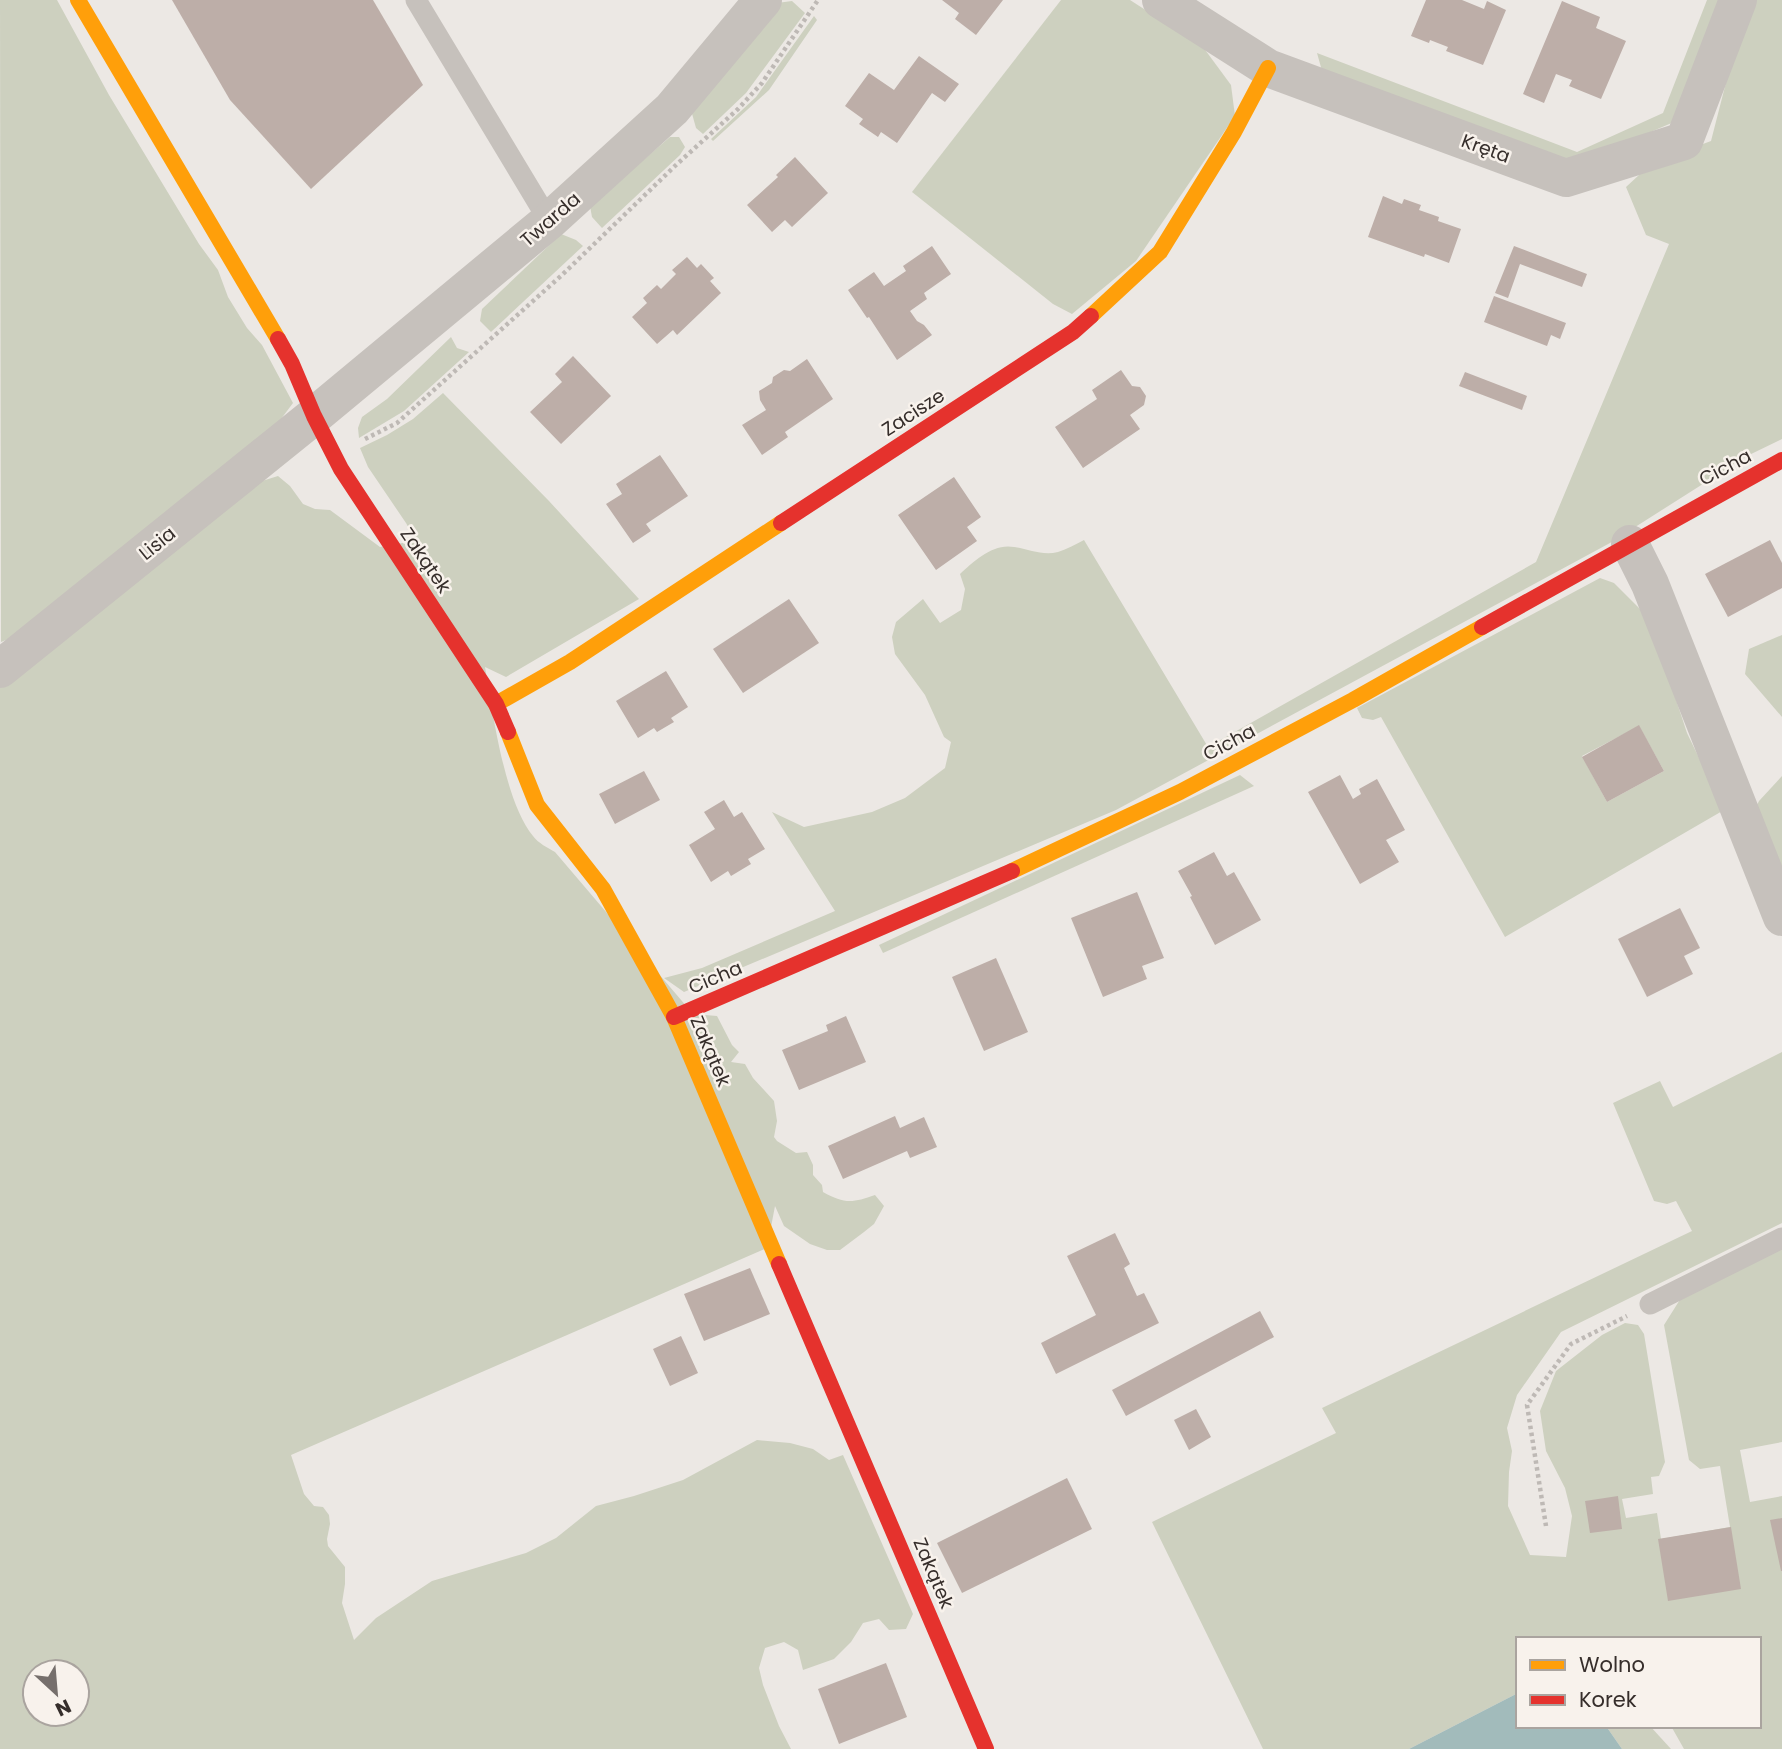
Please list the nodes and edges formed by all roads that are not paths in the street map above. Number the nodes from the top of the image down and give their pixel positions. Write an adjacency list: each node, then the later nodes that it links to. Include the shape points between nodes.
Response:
1 (78, 0): 8 (street, Zakątek, via 292,364)
2 (416, 0): 7 (lane)
3 (763, 0): 7 (street, Twarda, via 672,109)
4 (1161, 0): 6 (street, Kręta)
5 (1738, 0): 6 (street, Kręta, via 1684,141 1566,178)
6 (1268, 68): 12 (street, Zacisze, via 1160,251 1073,332 570,662)
7 (549, 221): 8 (street, Twarda)
8 (314, 416): 11 (street, Lisia); 12 (street, Zakątek, via 341,469)
9 (1782, 460): 10 (street, Cicha)
10 (1630, 544): 13 (street); 14 (street, Cicha, via 1180,792 1008,873)
11 (0, 669)
12 (496, 704): 14 (street, Zakątek, via 537,805 603,890)
13 (1782, 917)
14 (674, 1017): 17 (street, Zakątek)
15 (1782, 1238): 16 (lane)
16 (1650, 1304)
17 (986, 1749)

